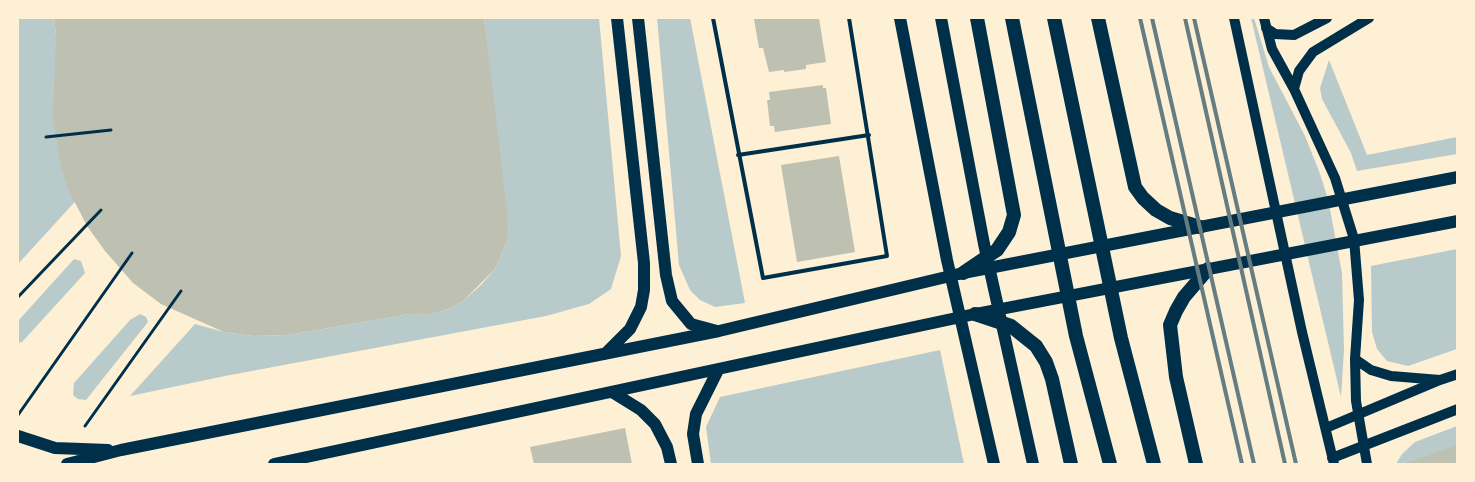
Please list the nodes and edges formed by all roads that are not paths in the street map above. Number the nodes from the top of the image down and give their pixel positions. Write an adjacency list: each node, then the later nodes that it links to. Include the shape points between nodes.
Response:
1 (618, 18): 25 (main road, via 644,263 644,290 641,307 630,328)
2 (638, 18): 24 (main road, via 666,275 672,301 691,324)
3 (713, 18): 17 (lane)
4 (849, 18): 16 (lane)
5 (900, 18): 42 (main road, via 947,260)
6 (941, 18): 43 (main road, via 984,244)
7 (977, 18): 22 (highway, via 1014,215 1009,232 997,250)
8 (1012, 18): 45 (highway, via 1076,336)
9 (1054, 18): 46 (highway, via 1121,338)
10 (1098, 18): 20 (highway, via 1135,187 1156,210)
11 (1234, 18): 33 (main road)
12 (1327, 18): 14 (main road, via 1294,35 1275,34)
13 (1369, 18): 15 (main road, via 1313,52 1298,71)
14 (1265, 23): 15 (main road, via 1272,49)
15 (1294, 89): 26 (main road, via 1335,178 1354,239 1360,300)
16 (869, 135): 17 (lane); 17 (lane, via 887,256 763,278)
17 (738, 155)
18 (1458, 177): 20 (main road)
19 (1458, 221): 21 (main road)
20 (1200, 227): 22 (main road)
21 (1208, 269): 23 (main road); 47 (highway, via 1184,297 1170,325 1176,377)
22 (963, 273): 24 (main road)
23 (975, 314): 27 (main road); 44 (highway, via 1011,326 1036,346 1052,379)
24 (719, 332): 25 (main road)
25 (605, 354): 36 (main road)
26 (1355, 359): 29 (main road, via 1371,370 1391,376); 32 (main road)
27 (718, 370): 30 (main road); 41 (main road, via 696,414 693,434)
28 (1458, 374): 29 (main road)
29 (1440, 380): 32 (main road)
30 (612, 392): 39 (main road); 40 (main road, via 641,410 655,424 667,446)
31 (1458, 409): 35 (main road)
32 (1358, 416): 33 (main road); 35 (main road)
33 (1326, 428): 37 (main road)
34 (18, 436): 36 (main road, via 55,448)
35 (1364, 446): 37 (main road); 48 (main road)
36 (121, 450): 38 (main road)
37 (1333, 461)
38 (67, 464)
39 (274, 464)
40 (671, 464)
41 (698, 464)
42 (994, 464)
43 (1033, 464)
44 (1071, 464)
45 (1110, 464)
46 (1154, 464)
47 (1196, 464)
48 (1367, 464)

